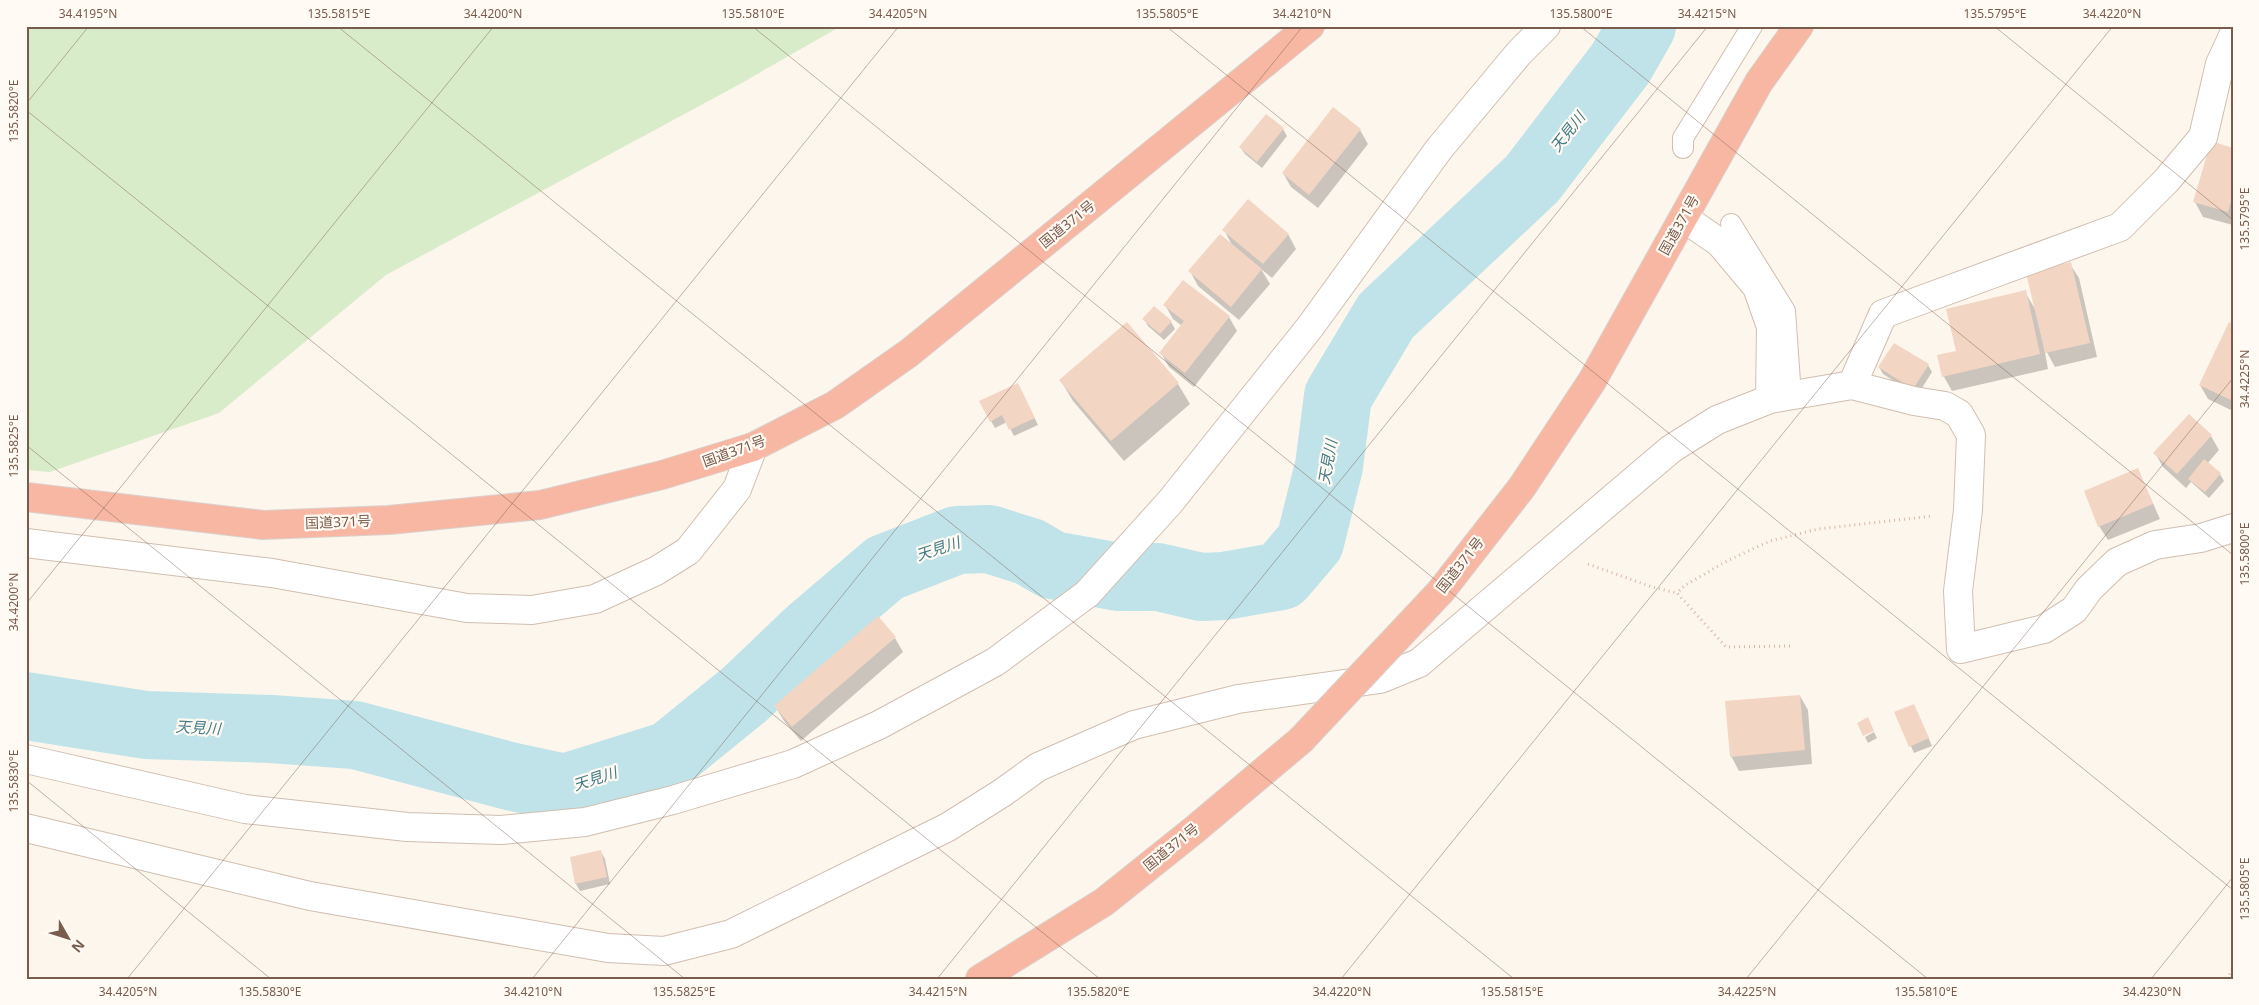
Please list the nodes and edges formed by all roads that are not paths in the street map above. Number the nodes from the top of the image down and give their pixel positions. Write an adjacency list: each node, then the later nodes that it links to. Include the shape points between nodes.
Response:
1 (1310, 26): 11 (highway, 国道371号, via 909,353 835,405)
2 (1546, 26): 15 (street, via 1519,53 1439,149 1310,327 1170,502 1087,594 995,662 879,726 793,764 673,800 585,822 502,830 406,827 254,810)
3 (1752, 26): 6 (lane, via 1683,138)
4 (1799, 26): 7 (highway, 国道371号, via 1759,82)
5 (2233, 36): 9 (street, via 2220,64 2204,137 2120,227 1883,314)
6 (1683, 148)
7 (1684, 218): 10 (street, via 1720,243 1757,287 1771,327); 17 (highway, 国道371号, bridge, via 1592,381 1522,487 1441,591 1301,740 1104,902)
8 (1731, 224): 10 (lane, via 1784,312)
9 (1852, 385): 10 (street); 13 (street, via 1945,406 1959,414 1971,435 1968,510 1958,591 1961,649 2044,629 2074,610 2089,589 2117,562 2155,545 2201,538)
10 (1780, 397): 16 (street, via 1717,420 1671,449 1419,663 1380,679 1238,699 1134,725 1038,767 948,827 731,934 664,951 608,948 310,896)
11 (753, 447): 12 (highway, 国道371号, via 662,475 540,504 389,520 263,525); 14 (street, via 737,489 688,551 656,572 595,600 532,610 466,608 272,573)
12 (26, 497)
13 (2233, 528)
14 (26, 544)
15 (26, 759)
16 (26, 828)
17 (980, 979)

